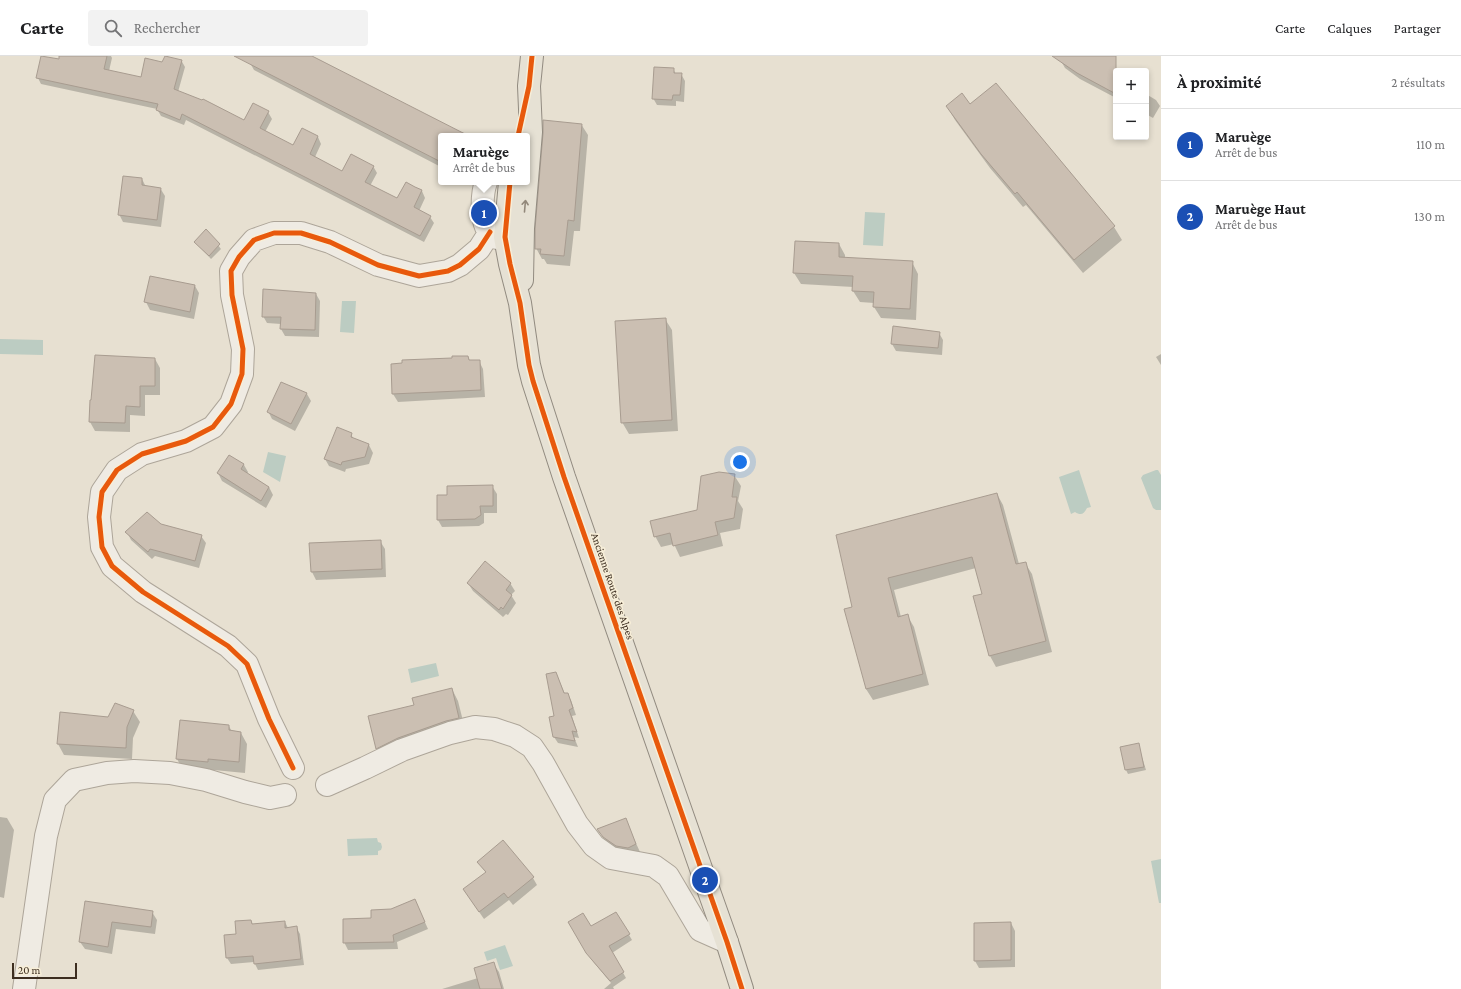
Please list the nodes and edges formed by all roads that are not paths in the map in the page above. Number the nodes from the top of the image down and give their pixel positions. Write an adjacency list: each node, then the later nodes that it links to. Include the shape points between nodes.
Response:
1 (532, 56): 2 (main road, Ancienne Route des Alpes)
2 (529, 86): 3 (main road, Ancienne Route des Alpes); 4 (main road, Ancienne Route des Alpes)
3 (519, 133)
4 (530, 137)
5 (485, 185): 7 (street, via 483,190 486,227)
6 (520, 185): 7 (main road, Ancienne Route des Alpes)
7 (506, 232): 8 (street, via 460,265 448,271 419,276 378,265 330,242 301,233 274,233 254,240 239,256 232,271 232,295 242,349 242,374 232,404 213,427 186,441 142,454 117,470 102,492 99,517 102,547 112,566 143,592 228,646 246,664 268,718); 11 (main road, Ancienne Route des Alpes, via 529,365 551,438)
8 (293, 768)
9 (326, 785): 11 (street, via 402,750 475,727 494,729 515,736 532,747 577,824 594,846 612,858 654,866 668,876 700,930)
10 (285, 795): 12 (street, via 270,798 170,773 107,772 74,780 55,800 46,836)
11 (728, 942): 13 (main road, Ancienne Route des Alpes)
12 (24, 989)
13 (742, 989)

